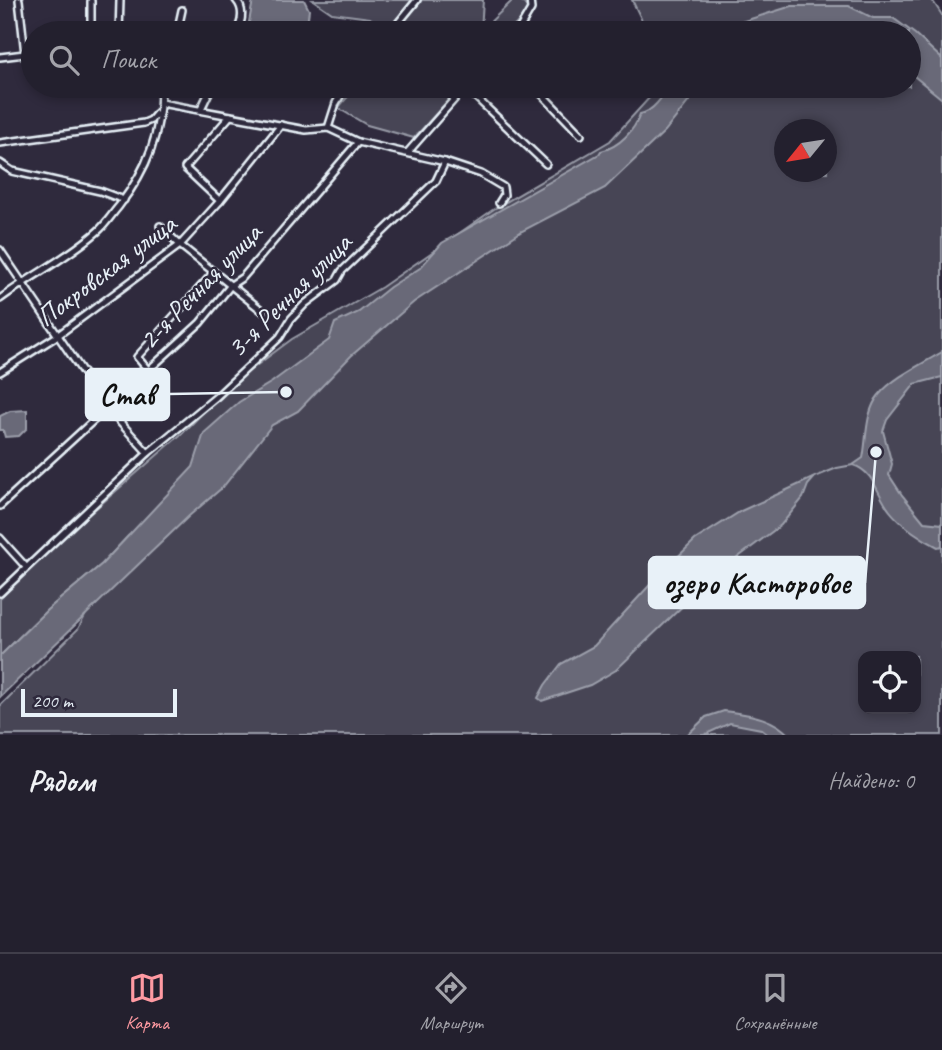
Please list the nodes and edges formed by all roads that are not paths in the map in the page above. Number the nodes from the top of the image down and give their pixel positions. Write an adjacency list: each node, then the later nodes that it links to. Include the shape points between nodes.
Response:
1 (19, 0): 8 (street)
2 (120, 0): 10 (street)
3 (236, 0): 12 (street, via 242,9)
4 (417, 0): 13 (street)
5 (530, 0): 14 (street)
6 (92, 1): 9 (street)
7 (182, 10): 11 (street)
8 (21, 21)
9 (91, 21)
10 (120, 21)
11 (180, 21)
12 (242, 21)
13 (400, 21)
14 (524, 21)
15 (21, 54): 16 (street)
16 (0, 57)
17 (161, 98): 23 (street)
18 (206, 98): 24 (street)
19 (339, 98): 28 (street)
20 (455, 98): 32 (street)
21 (478, 98): 35 (street)
22 (546, 98): 29 (street)
23 (161, 103): 24 (street); 25 (street)
24 (201, 109): 26 (street)
25 (158, 111): 31 (street, via 144,123); 36 (street, via 150,156)
26 (230, 116): 27 (street); 37 (street, via 185,168)
27 (281, 125): 28 (street); 37 (street, Покровская улица)
28 (328, 128): 30 (street)
29 (581, 135)
30 (358, 142): 32 (street); 44 (street, 2-я Речная улица, via 243,277)
31 (0, 143)
32 (408, 152): 33 (street)
33 (445, 162): 38 (street, via 503,187); 51 (street, 3-я Речная улица, via 436,181 337,280 305,304 270,346)
34 (0, 163): 36 (street, via 12,171)
35 (546, 163)
36 (124, 200): 43 (street, via 100,230)
37 (220, 201): 40 (street, Покровская улица)
38 (499, 203)
39 (160, 226): 40 (street)
40 (180, 245): 42 (street); 47 (street, Покровская улица)
41 (0, 250): 43 (street)
42 (214, 272): 44 (street); 48 (street, via 137,357)
43 (23, 282): 45 (street); 47 (street)
44 (231, 285): 46 (street); 48 (street, 2-я Речная улица, via 200,323)
45 (0, 299)
46 (264, 312)
47 (57, 336): 49 (street, Покровская улица); 50 (street)
48 (148, 370): 50 (street, 2-я Речная улица)
49 (0, 372)
50 (107, 408): 51 (street); 52 (street, 2-я Речная улица)
51 (148, 453): 54 (street, 3-я Речная улица)
52 (0, 506)
53 (0, 538): 54 (street)
54 (26, 567): 55 (street, 3-я Речная улица)
55 (0, 593)

